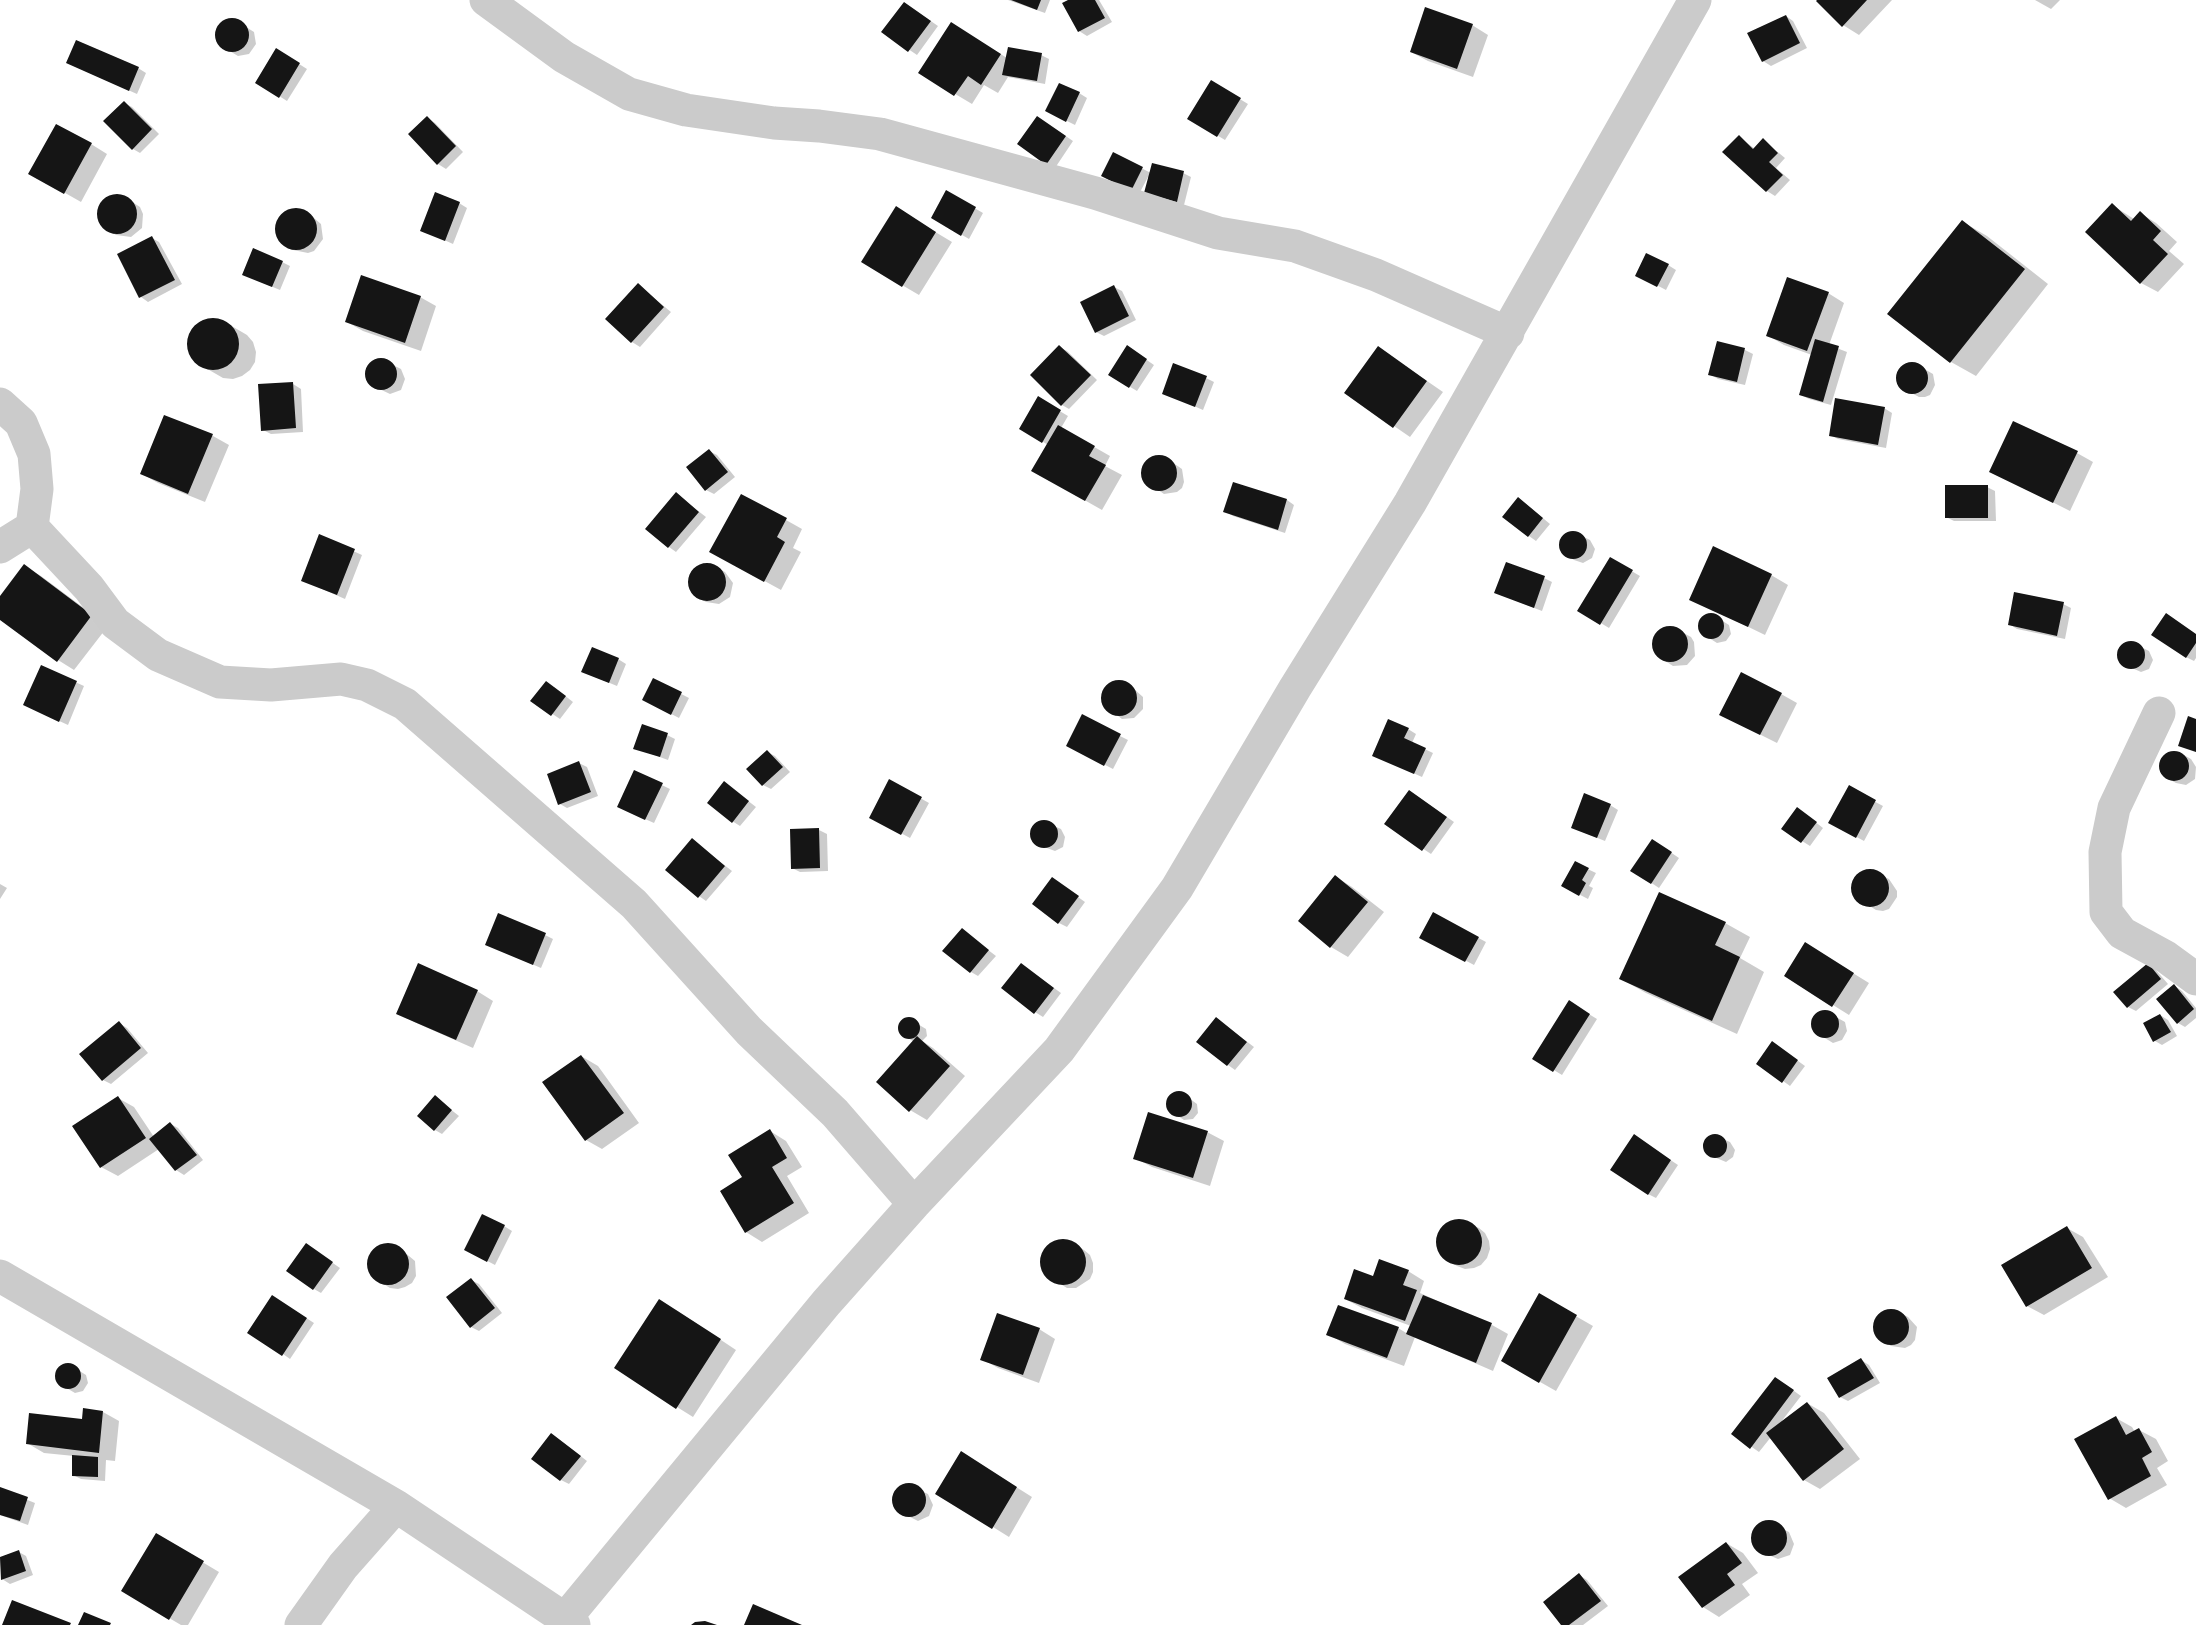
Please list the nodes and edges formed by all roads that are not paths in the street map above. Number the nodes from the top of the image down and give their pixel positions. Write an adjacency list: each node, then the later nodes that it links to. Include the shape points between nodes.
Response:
1 (486, 0): 3 (street, via 564,57 629,94 686,110 880,134 1095,193 1218,233 1295,246 1376,275)
2 (1695, 0): 3 (street)
3 (1508, 333): 9 (street, via 1177,888 1059,1050)
4 (0, 404): 5 (street, via 21,423 34,454 37,489)
5 (32, 527): 6 (street); 9 (street, via 89,588 115,623 158,655 220,682 271,685 342,679 368,685 405,704 634,904 749,1031 835,1113)
6 (0, 547)
7 (2159, 713): 8 (street, via 2114,808 2106,852 2106,912 2122,933)
8 (2196, 979)
9 (914, 1204): 12 (street, via 826,1303)
10 (0, 1276): 11 (street)
11 (396, 1506): 12 (street); 13 (street, via 343,1566)
12 (569, 1622)
13 (301, 1625)

